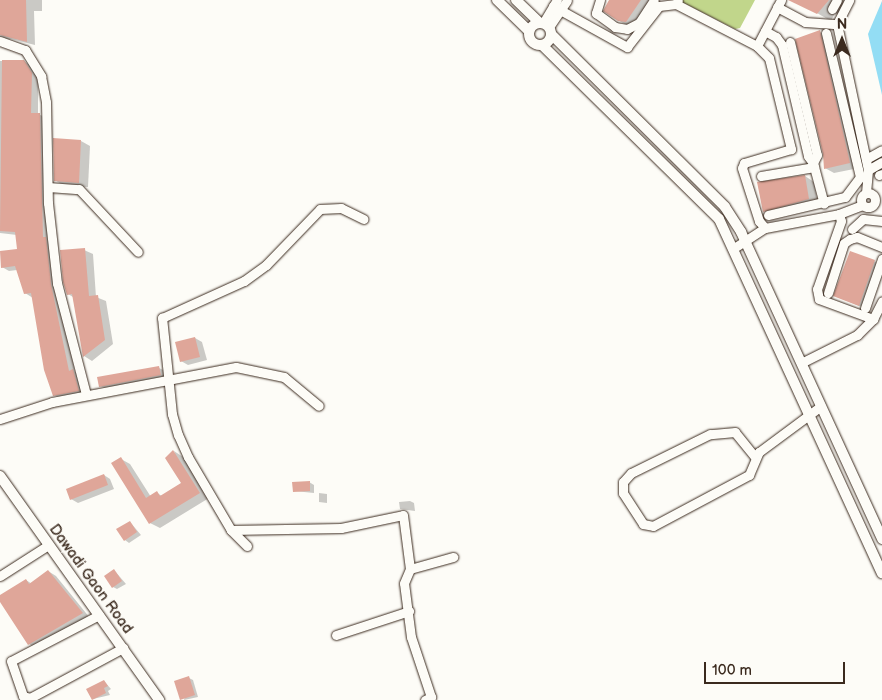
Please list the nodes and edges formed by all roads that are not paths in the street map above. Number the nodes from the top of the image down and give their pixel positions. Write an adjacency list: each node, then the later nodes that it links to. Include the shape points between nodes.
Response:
1 (497, 0): 14 (street)
2 (516, 0): 13 (street)
3 (567, 0): 10 (street)
4 (600, 0): 5 (street, via 596,13 615,27 627,29 639,23)
5 (654, 0)
6 (837, 0): 11 (street)
7 (849, 0): 12 (street)
8 (677, 2): 10 (street, via 659,6 627,47); 20 (street)
9 (779, 4): 12 (street, via 805,22); 15 (street)
10 (556, 6): 13 (street)
11 (832, 9)
12 (837, 24): 22 (street)
13 (545, 27): 14 (street); 19 (street); 38 (street, via 725,207)
14 (529, 31): 19 (street, via 531,41)
15 (765, 32): 20 (street); 24 (street, via 776,37 782,46 808,156)
16 (826, 33): 29 (street, via 860,171 852,191)
17 (0, 41): 27 (street, via 25,50 41,76 46,102)
18 (790, 42): 24 (street, via 817,155)
19 (542, 44): 40 (street, via 719,220)
20 (757, 46): 36 (street, via 769,58 791,148 744,163 742,168 755,214)
21 (882, 150): 22 (street)
22 (866, 159): 25 (street)
23 (882, 162): 25 (street)
24 (814, 165): 26 (street); 29 (street)
25 (868, 170): 28 (street)
26 (762, 176)
27 (48, 187): 41 (street, via 79,189); 49 (street, via 57,283)
28 (866, 193): 30 (street, via 861,198); 31 (street, via 874,197)
29 (824, 204): 33 (street)
30 (862, 205): 31 (street, via 868,208); 32 (street)
31 (878, 206)
32 (839, 214): 36 (street); 46 (street, via 841,221 817,294 824,303)
33 (768, 215)
34 (364, 219): 48 (street, via 341,208 320,209 284,249 259,270 203,300 165,315 162,324)
35 (882, 221): 37 (street, via 863,220)
36 (766, 228): 38 (street)
37 (852, 229)
38 (745, 241): 40 (street); 47 (street)
39 (882, 247): 43 (street, via 856,237 844,244)
40 (734, 248): 52 (street)
41 (138, 252)
42 (881, 264): 45 (street)
43 (828, 293)
44 (882, 301): 46 (street)
45 (866, 308)
46 (873, 319): 47 (street, via 857,335)
47 (801, 362): 51 (street)
48 (171, 379): 49 (street); 50 (street, via 236,367 284,377); 56 (street, via 172,414 178,435)
49 (86, 394): 53 (street)
50 (319, 406)
51 (821, 406): 52 (street); 57 (street)
52 (809, 414): 54 (street); 62 (street)
53 (0, 420)
54 (755, 457): 54 (street, via 754,469 749,475 653,526 643,524 623,493 623,482 631,473 710,434 735,432)
55 (0, 476): 58 (street, Dawadi Gaon Road)
56 (232, 530): 59 (street); 61 (street, via 341,528 403,515)
57 (882, 539)
58 (47, 546): 63 (street); 65 (street, Dawadi Gaon Road)
59 (248, 546)
60 (453, 557): 61 (street)
61 (410, 569): 64 (street, via 404,583)
62 (882, 573)
63 (0, 576)
64 (409, 611): 66 (street); 68 (street, via 411,636)
65 (99, 615): 67 (street, Dawadi Gaon Road); 67 (street, via 10,661 23,696 30,698)
66 (336, 635)
67 (123, 648): 69 (street, Dawadi Gaon Road)
68 (430, 699)
69 (157, 700)

